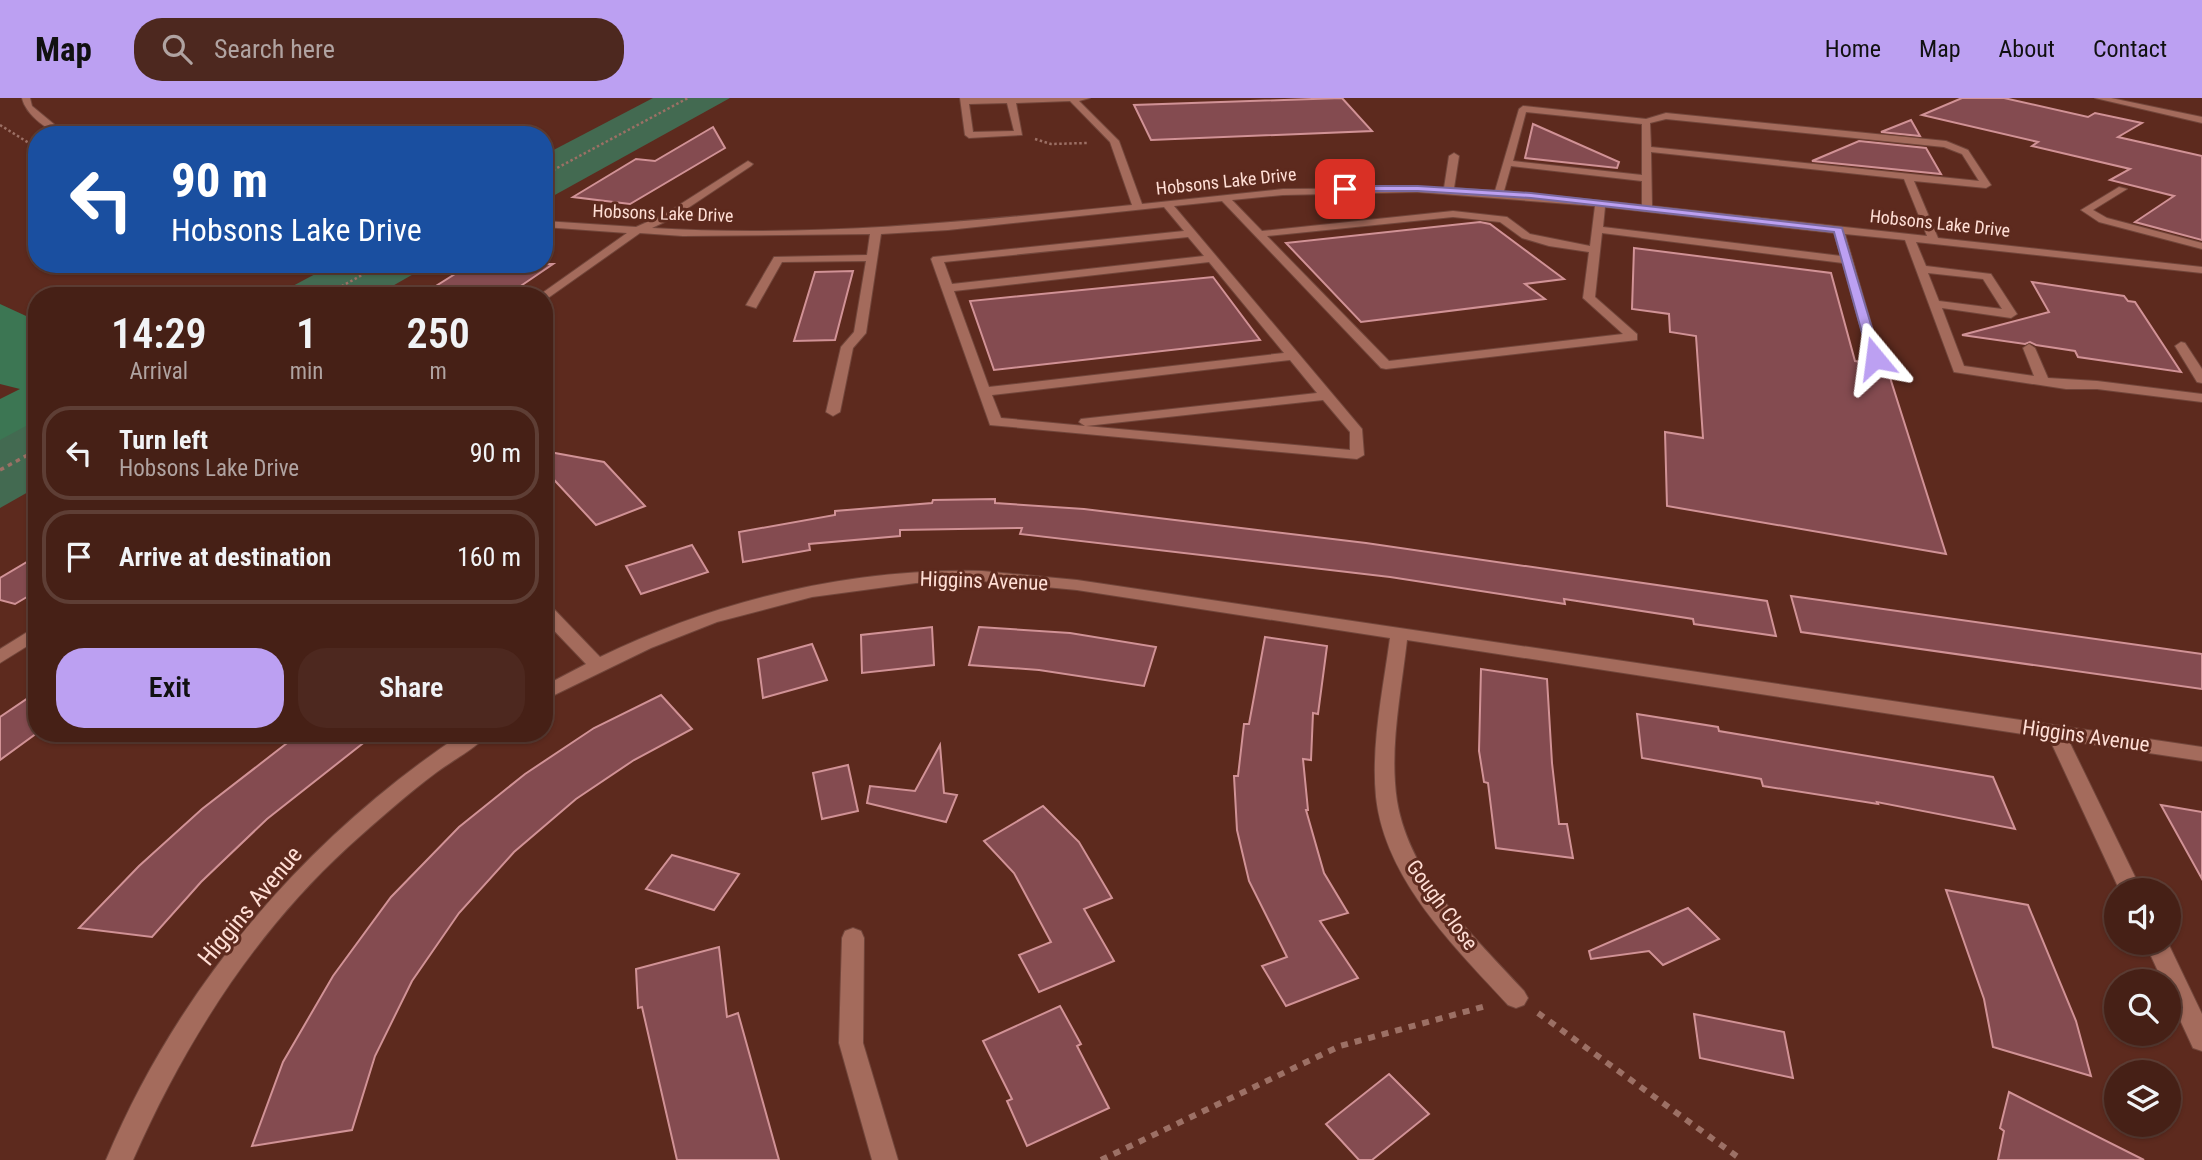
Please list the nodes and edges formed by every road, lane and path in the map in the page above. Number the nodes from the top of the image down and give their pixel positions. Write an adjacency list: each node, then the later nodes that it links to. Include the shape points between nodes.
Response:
1 (26, 98): 14 (street, via 28,107)
2 (688, 98): 22 (path)
3 (1089, 98): 6 (street)
4 (2099, 98): 8 (street)
5 (2135, 98): 10 (street)
6 (1073, 99): 9 (street); 16 (street)
7 (964, 100): 9 (street); 15 (street, via 969,135)
8 (2118, 100): 11 (street)
9 (1011, 101): 15 (street)
10 (2202, 112)
11 (2202, 120)
12 (1646, 122): 18 (street); 20 (street, via 1523,109); 23 (street, via 1666,116 1946,144 1965,152 1986,185)
13 (0, 125): 17 (path)
14 (52, 126)
15 (1019, 133): 16 (path, via 1051,144)
16 (1114, 141): 31 (street)
17 (28, 142)
18 (1646, 149): 23 (street); 24 (street)
19 (1454, 156): 26 (street)
20 (1507, 163): 24 (street); 27 (street)
21 (748, 164): 35 (street, via 669,216)
22 (553, 170)
23 (1908, 177): 41 (street)
24 (1647, 179): 32 (street)
25 (2122, 189): 42 (street, via 2086,210 2103,220)
26 (1449, 190): 27 (street, Hobsons Lake Drive); 28 (street, Hobsons Lake Drive, via 1321,189)
27 (1499, 193): 29 (street, Hobsons Lake Drive)
28 (1224, 198): 30 (street, Hobsons Lake Drive); 39 (street)
29 (1600, 203): 32 (street, Hobsons Lake Drive); 34 (street)
30 (1167, 204): 31 (street, Hobsons Lake Drive); 38 (street)
31 (1138, 207): 37 (street, Hobsons Lake Drive)
32 (1647, 208): 36 (street, Hobsons Lake Drive)
33 (553, 225): 35 (street, Hobsons Lake Drive)
34 (1597, 229): 43 (street); 46 (street)
35 (638, 230): 37 (street, Hobsons Lake Drive); 52 (street)
36 (1839, 230): 40 (street, Hobsons Lake Drive); 46 (street)
37 (876, 231): 44 (street)
38 (1192, 233): 45 (street); 51 (street, via 937,259)
39 (1259, 234): 43 (street, via 1453,214 1503,219 1526,236); 43 (street, via 1386,365 1633,337 1589,298)
40 (1909, 237): 41 (street, Hobsons Lake Drive); 47 (street)
41 (1934, 240): 48 (street, Hobsons Lake Drive)
42 (2202, 246)
43 (1594, 250)
44 (872, 258): 54 (street, via 778,260); 64 (street, via 860,333 847,347)
45 (1212, 258): 51 (street); 57 (street)
46 (1847, 260): 58 (street)
47 (1921, 269): 53 (street); 53 (street, via 1987,276 2011,313)
48 (2199, 272)
49 (366, 273): 50 (path)
50 (340, 287)
51 (948, 288): 61 (street)
52 (553, 290)
53 (1934, 304): 60 (street, via 1959,369)
54 (752, 305)
55 (2181, 346): 59 (street)
56 (2029, 348): 60 (street)
57 (1292, 356): 61 (street); 62 (street)
58 (1875, 358)
59 (2202, 379)
60 (2043, 382): 63 (street)
61 (985, 392): 65 (street, via 995,422)
62 (1326, 396): 65 (street); 65 (street, via 1357,432 1357,455)
63 (2202, 398)
64 (833, 412)
65 (1046, 426)
66 (28, 455): 67 (path)
67 (0, 470)
68 (553, 618): 72 (street)
69 (1399, 633): 72 (street, Higgins Avenue, via 1077,585 952,576 881,580 746,609 678,630); 74 (street, Higgins Avenue); 80 (street, Gough Close, via 1385,775 1390,818 1429,895)
70 (28, 638): 71 (street)
71 (0, 657)
72 (598, 666): 73 (street, Higgins Avenue)
73 (553, 689)
74 (2055, 731): 76 (street, Higgins Avenue); 77 (street)
75 (466, 742): 82 (street, Higgins Avenue, via 374,811 272,914 180,1041)
76 (2202, 754)
77 (2125, 878)
78 (853, 938): 83 (street, via 851,1043)
79 (2162, 955): 81 (street)
80 (1516, 998): 84 (path, via 1340,1046); 85 (path)
81 (2202, 1040)
82 (119, 1160)
83 (885, 1160)
84 (1101, 1160)
85 (1742, 1160)

